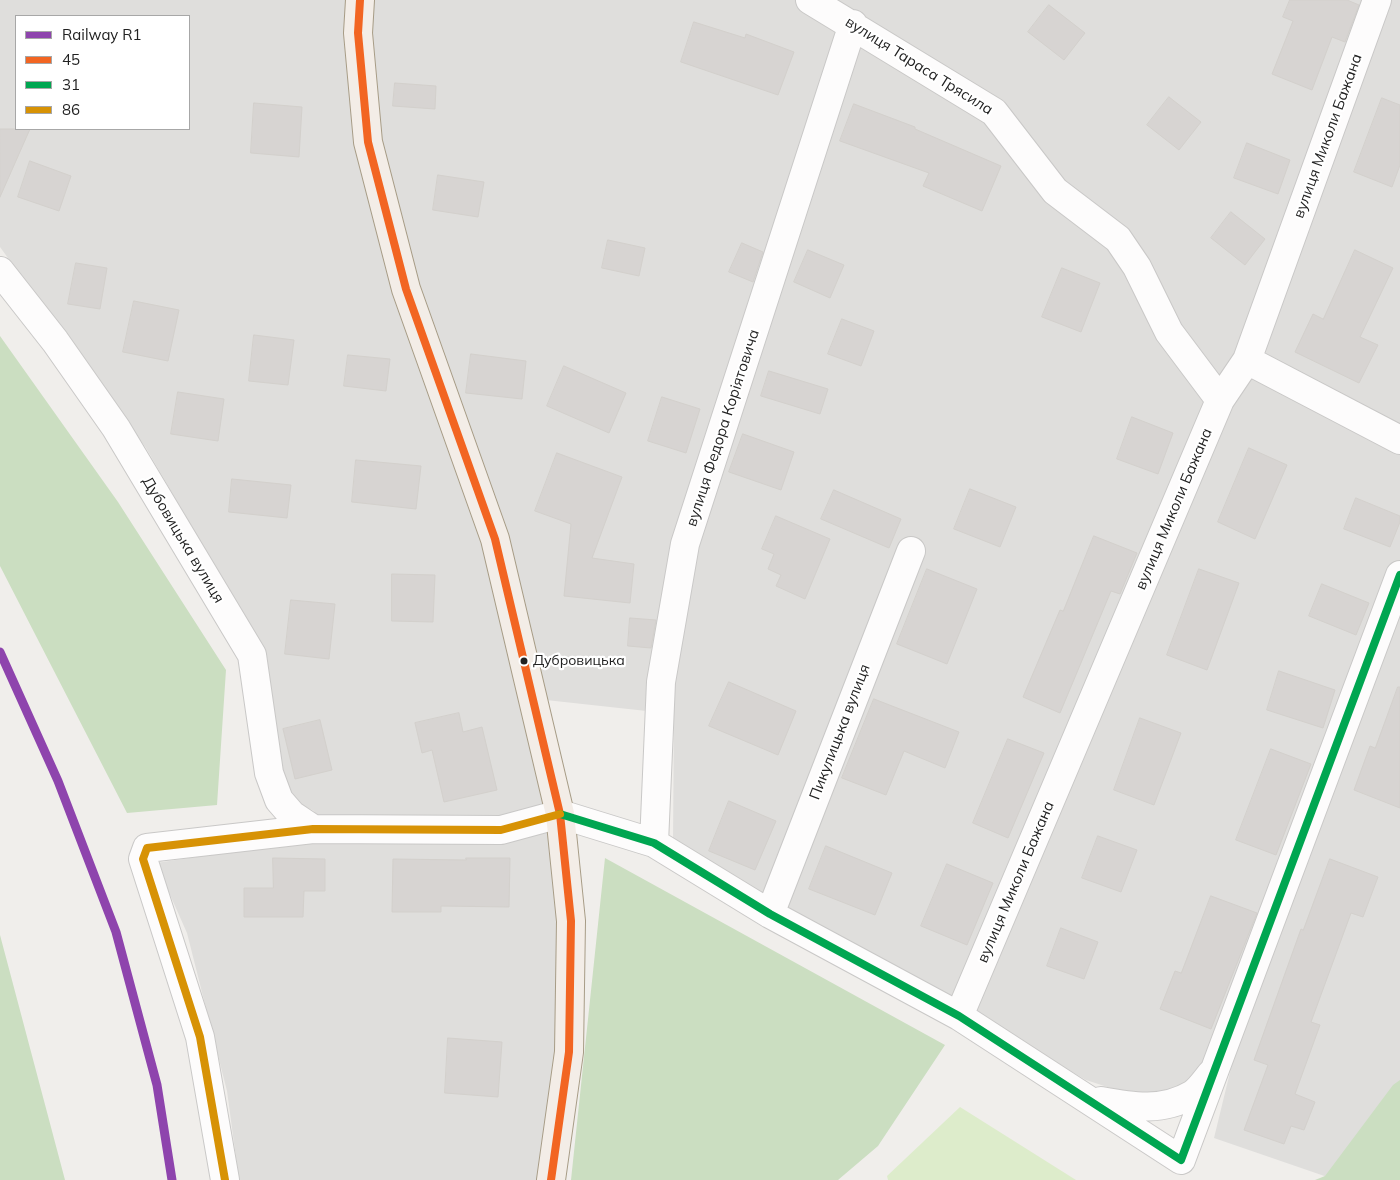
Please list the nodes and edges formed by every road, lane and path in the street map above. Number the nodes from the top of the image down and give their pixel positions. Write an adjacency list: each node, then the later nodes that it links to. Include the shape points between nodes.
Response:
1 (360, 0): 11 (main road, via 358,34 368,142 406,290 495,539)
2 (810, 0): 4 (street, вулиця Тараса Трясила)
3 (1377, 0): 6 (street, вулиця Миколи Бажана)
4 (853, 24): 7 (street, вулиця Тараса Трясила, via 994,112 1055,190 1118,239 1137,267 1169,332); 13 (street, вулиця Федора Коріятовича, via 685,544 661,682)
5 (0, 271): 12 (street, Дубовицька вулиця, via 55,341 116,428 252,654 269,773 280,800 292,815)
6 (1247, 360): 7 (street, вулиця Миколи Бажана); 8 (street)
7 (1220, 400): 15 (street, вулиця Миколи Бажана)
8 (1400, 440)
9 (911, 551): 14 (street, Пикулицька вулиця)
10 (1400, 575): 16 (street)
11 (560, 814): 12 (street, via 501,830); 13 (street); 19 (main road, via 571,921 569,1052)
12 (313, 829): 18 (street, via 146,848 143,859 200,1037)
13 (654, 843): 14 (street)
14 (770, 914): 15 (street)
15 (959, 1016): 17 (street)
16 (1216, 1069): 17 (street, via 1193,1094 1160,1106 1137,1108); 17 (street, via 1181,1160)
17 (1088, 1098)
18 (225, 1180)
19 (551, 1180)

